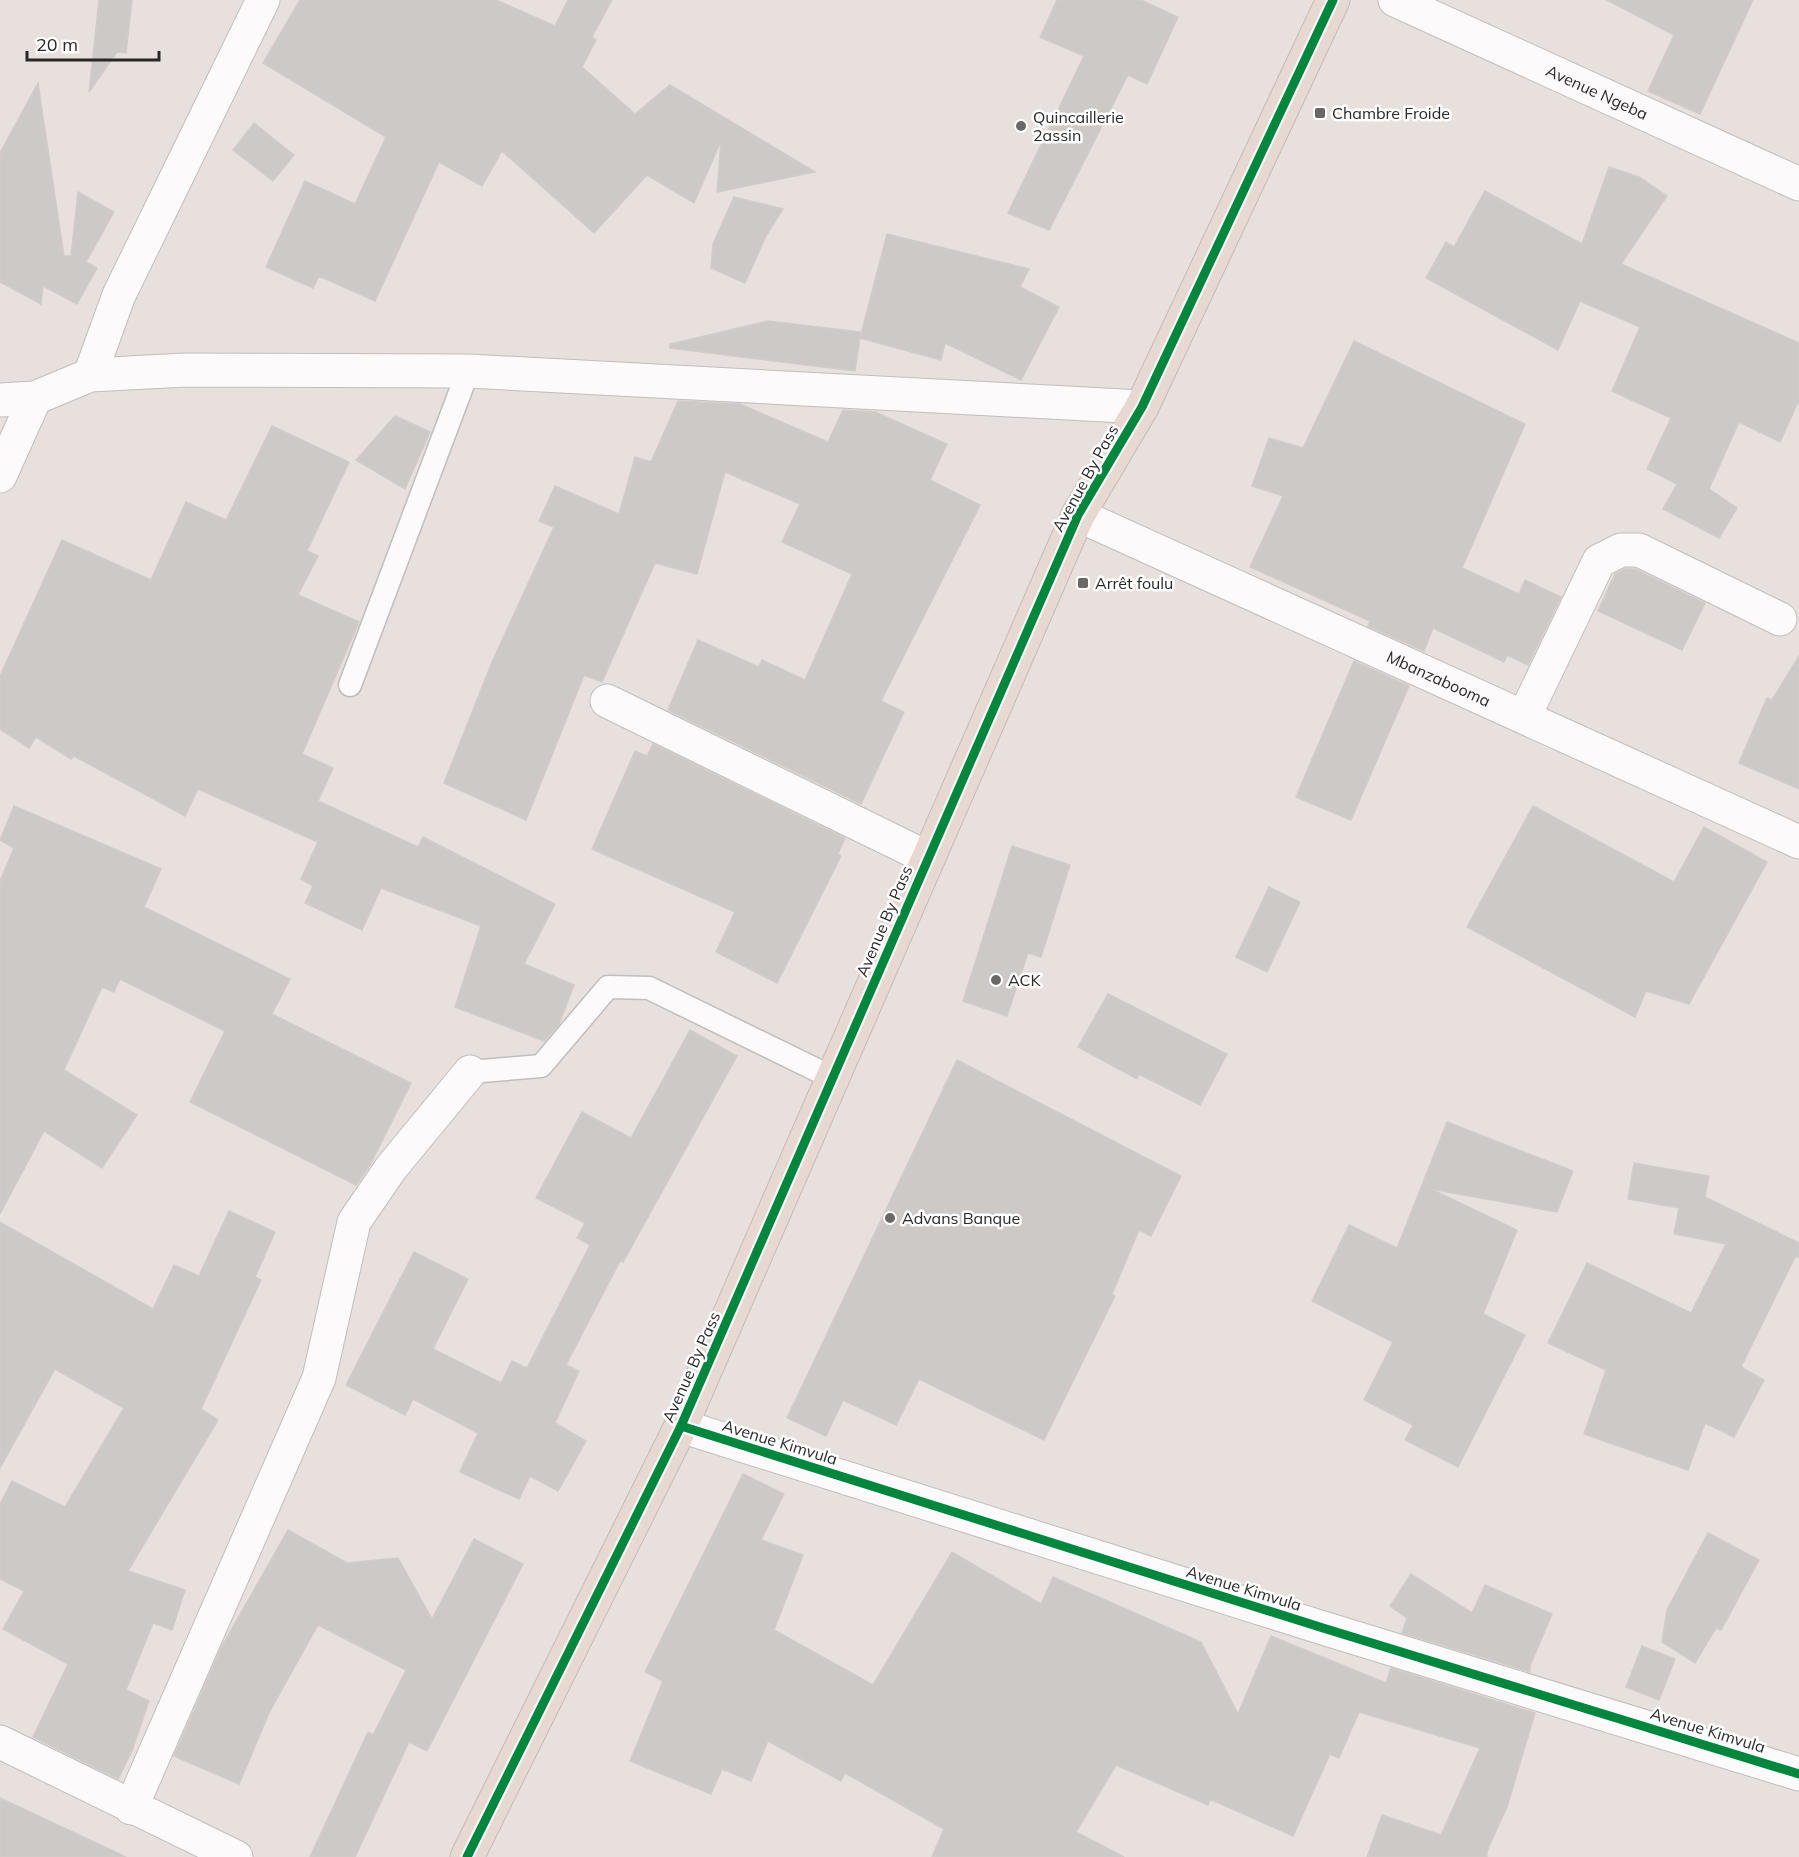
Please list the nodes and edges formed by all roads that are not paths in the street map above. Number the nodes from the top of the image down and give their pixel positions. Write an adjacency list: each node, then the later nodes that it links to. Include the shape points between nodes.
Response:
1 (263, 0): 6 (street, via 119,295)
2 (1333, 0): 9 (highway, Avenue By Pass)
3 (1407, 3): 4 (street, Avenue Ngeba)
4 (1799, 184)
5 (468, 371): 6 (street, via 186,370); 9 (street); 13 (lane)
6 (90, 375): 7 (street)
7 (35, 398): 8 (street); 10 (street)
8 (0, 400)
9 (1142, 407): 11 (highway, Avenue By Pass)
10 (0, 476)
11 (1078, 515): 15 (street, Mbanzabooma); 17 (highway, Avenue By Pass)
12 (1780, 619): 15 (street, via 1639,550 1621,550 1599,561)
13 (350, 685)
14 (607, 701): 17 (street)
15 (1524, 717): 16 (street, Mbanzabooma)
16 (1799, 842)
17 (928, 858): 19 (highway, Avenue By Pass)
18 (470, 1072): 19 (lane, via 541,1066 608,987 618,987 649,988); 23 (street, via 391,1168 354,1222 319,1378)
19 (833, 1078): 20 (highway, Avenue By Pass)
20 (681, 1426): 22 (street, Avenue Kimvula, via 1312,1625); 25 (highway, Avenue By Pass)
21 (0, 1742): 23 (street)
22 (1799, 1773)
23 (131, 1808): 24 (street)
24 (236, 1857)
25 (467, 1857)

